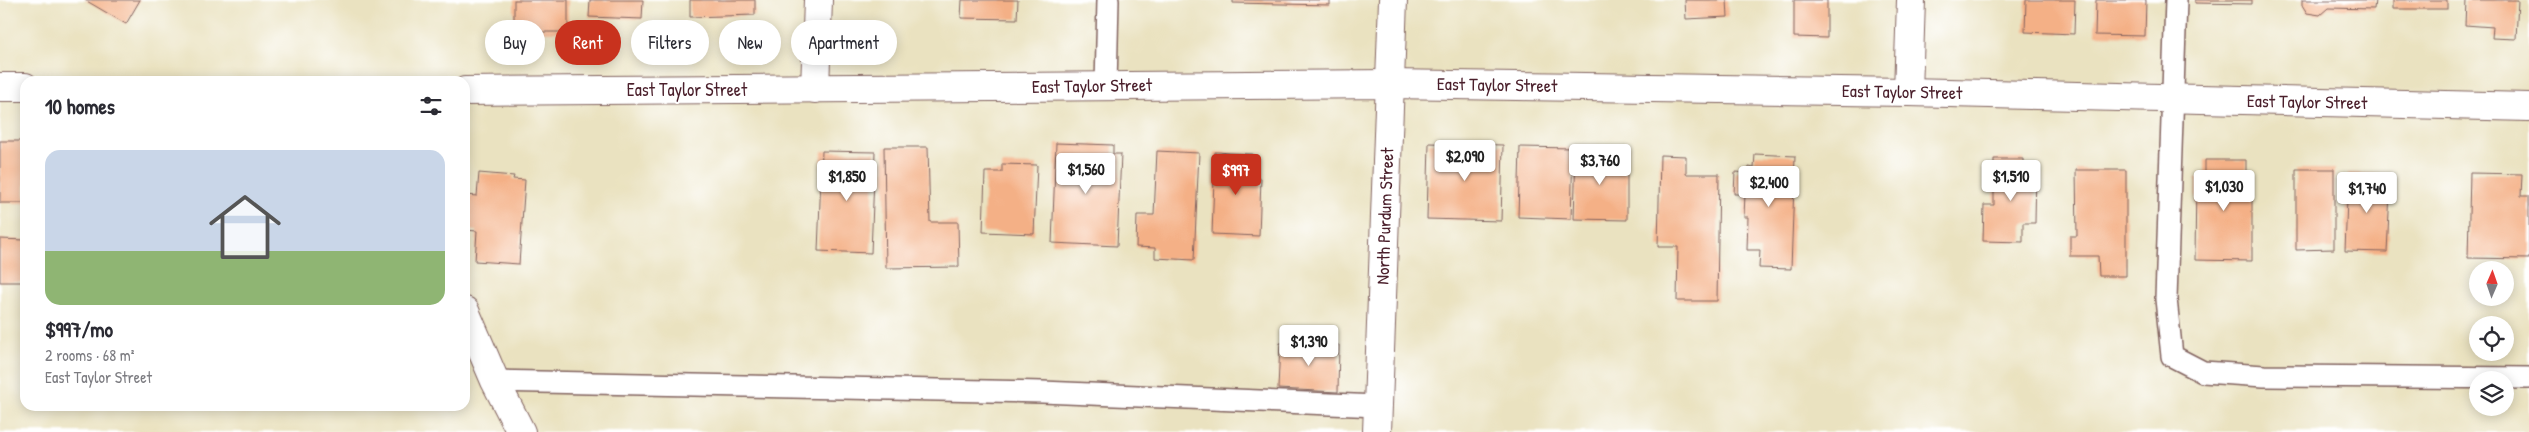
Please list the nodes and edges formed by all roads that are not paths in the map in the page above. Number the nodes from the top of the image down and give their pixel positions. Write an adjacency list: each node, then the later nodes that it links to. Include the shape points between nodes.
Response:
1 (818, 0): 10 (street)
2 (1108, 0): 7 (lane)
3 (1392, 0): 6 (street, North Purdum Street)
4 (1911, 0): 12 (street)
5 (2176, 0): 13 (lane)
6 (1390, 84): 7 (street, East Taylor Street); 12 (street, East Taylor Street); 18 (street, North Purdum Street)
7 (1106, 86): 10 (street, East Taylor Street)
8 (0, 87): 9 (street)
9 (20, 87)
10 (815, 89): 11 (street, East Taylor Street)
11 (470, 91)
12 (1908, 92): 13 (street, East Taylor Street)
13 (2172, 98): 14 (street, East Taylor Street); 16 (lane, via 2166,298 2172,356 2203,372 2264,376)
14 (2529, 107)
15 (470, 323): 17 (street)
16 (2529, 378)
17 (495, 381): 18 (lane, via 1042,392); 19 (street)
18 (1378, 419)
19 (521, 432)

